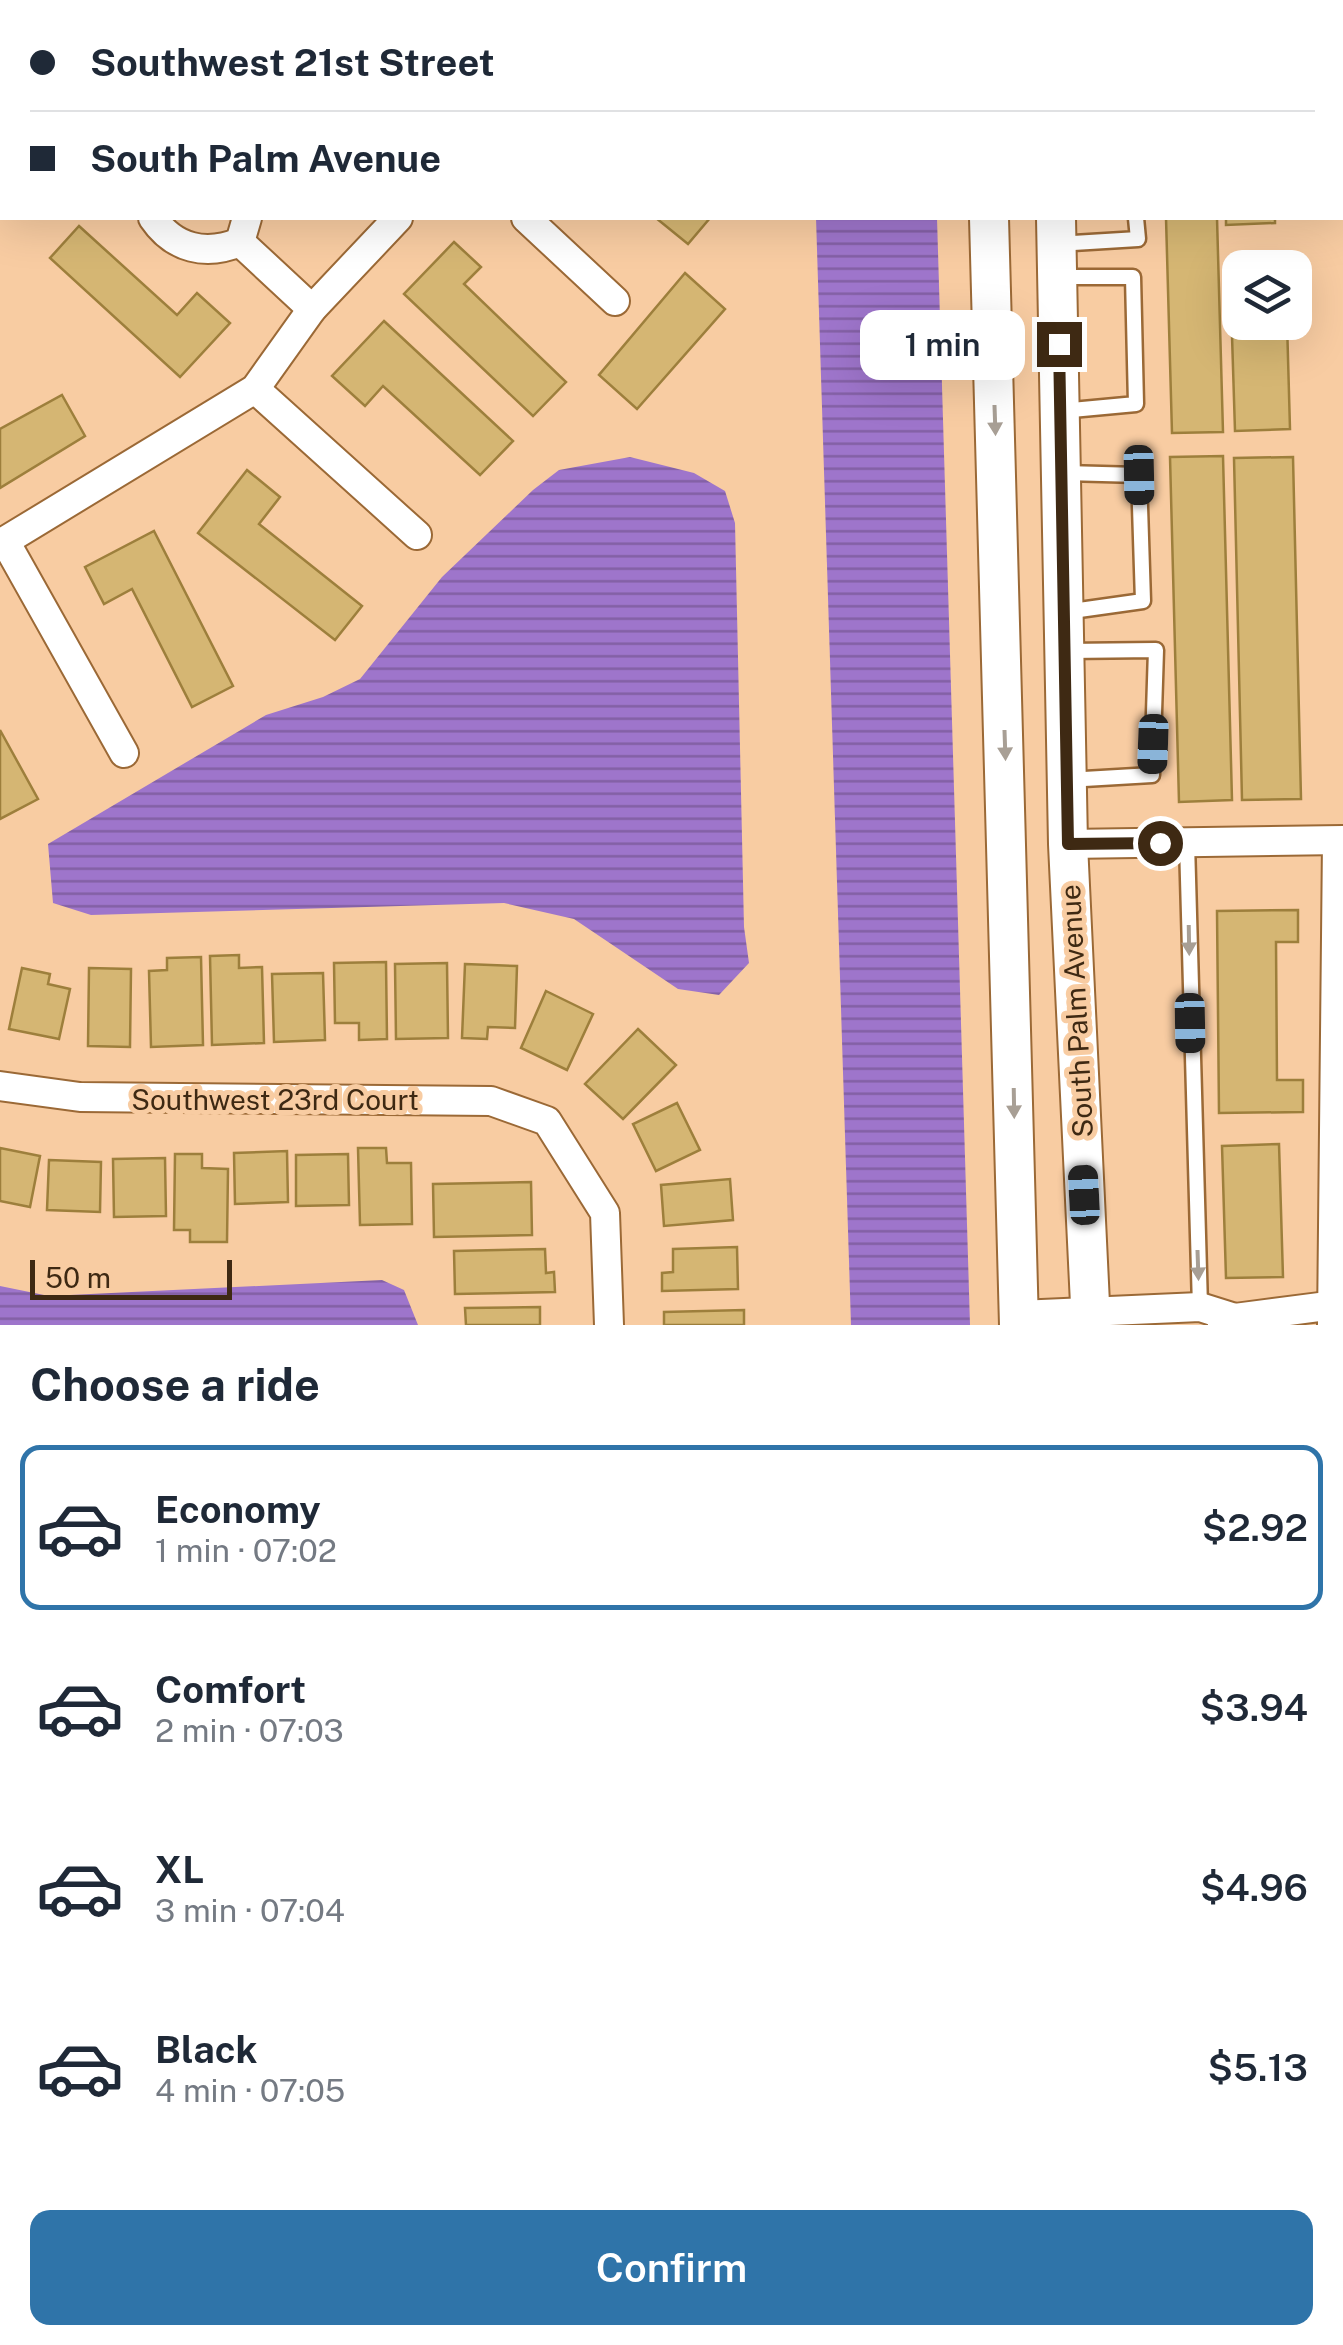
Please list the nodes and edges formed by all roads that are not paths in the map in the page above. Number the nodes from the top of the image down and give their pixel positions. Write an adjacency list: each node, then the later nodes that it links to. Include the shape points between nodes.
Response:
1 (156, 220): 6 (street, via 188,246 217,252)
2 (396, 220): 9 (street)
3 (528, 220): 8 (street)
4 (988, 220): 27 (main road, one-way to 27)
5 (1136, 220): 7 (lane, via 1138,239)
6 (243, 230): 9 (street)
7 (1057, 246): 11 (main road, South Palm Avenue); 11 (lane, via 1133,277 1136,404)
8 (615, 301)
9 (312, 309): 10 (street)
10 (255, 389): 13 (street); 14 (street)
11 (1060, 412): 12 (main road, South Palm Avenue)
12 (1061, 473): 15 (main road, South Palm Avenue); 15 (lane, via 1139,475 1142,601)
13 (418, 534)
14 (2, 542): 17 (street)
15 (1064, 612): 16 (main road, South Palm Avenue)
16 (1064, 652): 18 (main road, South Palm Avenue); 18 (lane, via 1156,650 1152,775)
17 (124, 753)
18 (1067, 780): 21 (main road, South Palm Avenue)
19 (1340, 840): 20 (street); 23 (street)
20 (1187, 843): 21 (street); 25 (lane, one-way to 25)
21 (1068, 844): 26 (main road, South Palm Avenue)
22 (0, 1086): 28 (street, Southwest 23rd Court, via 80,1098 491,1100 547,1121 605,1212)
23 (1338, 1159): 24 (street)
24 (1335, 1312): 25 (street)
25 (1218, 1316): 26 (street)
26 (1090, 1319): 27 (street)
27 (1019, 1320)
28 (609, 1325)

